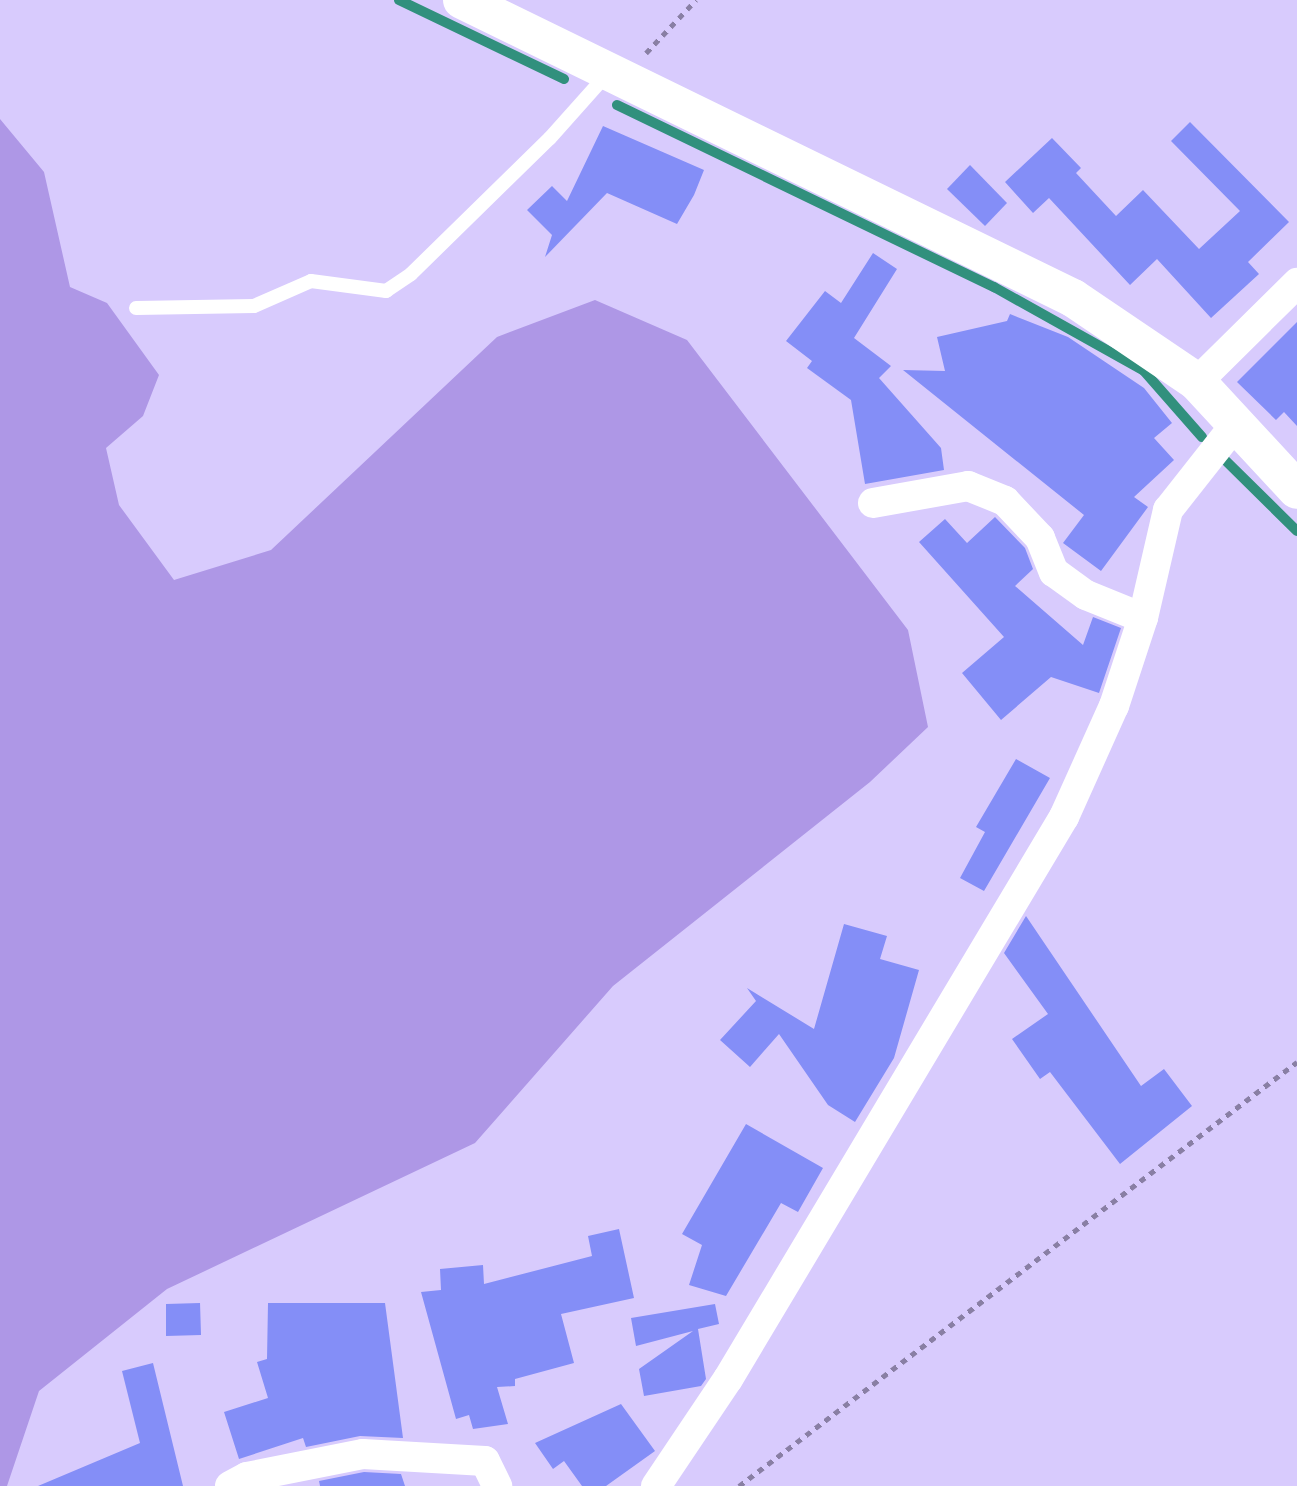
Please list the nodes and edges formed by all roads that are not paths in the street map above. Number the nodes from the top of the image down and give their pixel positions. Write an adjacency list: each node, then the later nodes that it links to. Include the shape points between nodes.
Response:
1 (462, 0): 2 (street)
2 (619, 76): 4 (lane, via 411,274 386,291 311,281 254,306); 5 (street, via 1073,298)
3 (1297, 283): 5 (street)
4 (136, 308)
5 (1197, 382): 6 (street)
6 (1234, 426): 7 (street); 9 (street, via 1168,510)
7 (1297, 490)
8 (873, 503): 9 (street, via 968,486 1005,501 1040,538 1054,572 1086,595)
9 (1143, 618): 12 (street, via 1114,706 1064,817 728,1379)
10 (230, 1486): 11 (street, via 247,1477 363,1454 485,1461)
11 (497, 1486)
12 (656, 1486)

